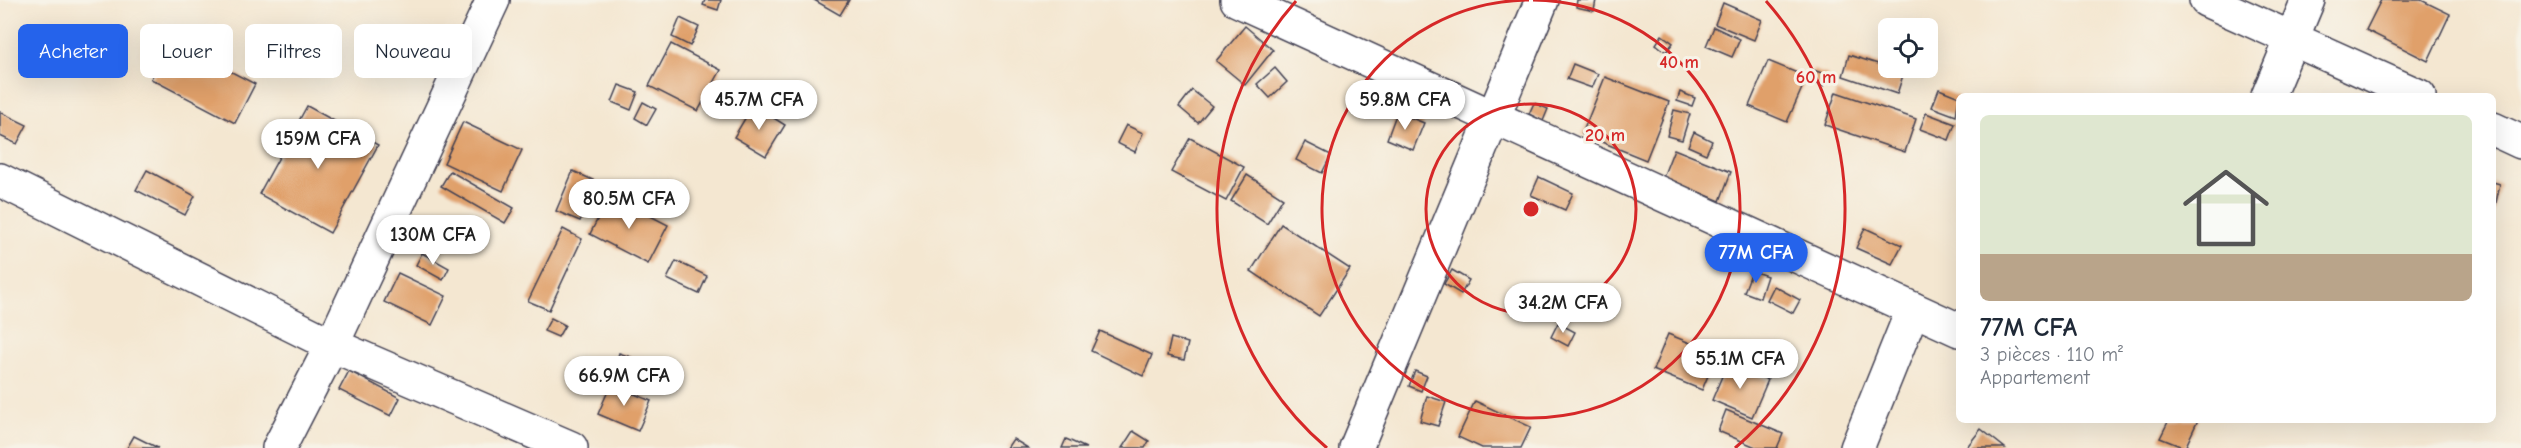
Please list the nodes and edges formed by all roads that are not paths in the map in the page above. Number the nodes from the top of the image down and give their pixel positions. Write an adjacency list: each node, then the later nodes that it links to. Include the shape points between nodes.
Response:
1 (493, 0): 15 (street)
2 (1237, 0): 9 (street)
3 (1542, 0): 9 (street)
4 (2206, 0): 6 (street)
5 (2308, 0): 6 (street)
6 (2291, 38): 7 (street); 8 (street)
7 (2269, 93)
8 (2412, 93)
9 (1493, 117): 13 (street); 18 (street)
10 (2496, 130): 11 (street)
11 (2521, 142)
12 (0, 180): 15 (street)
13 (1913, 309): 14 (street); 19 (street)
14 (1956, 329)
15 (332, 345): 16 (street); 17 (street)
16 (279, 448)
17 (571, 448)
18 (1356, 448)
19 (1857, 448)

